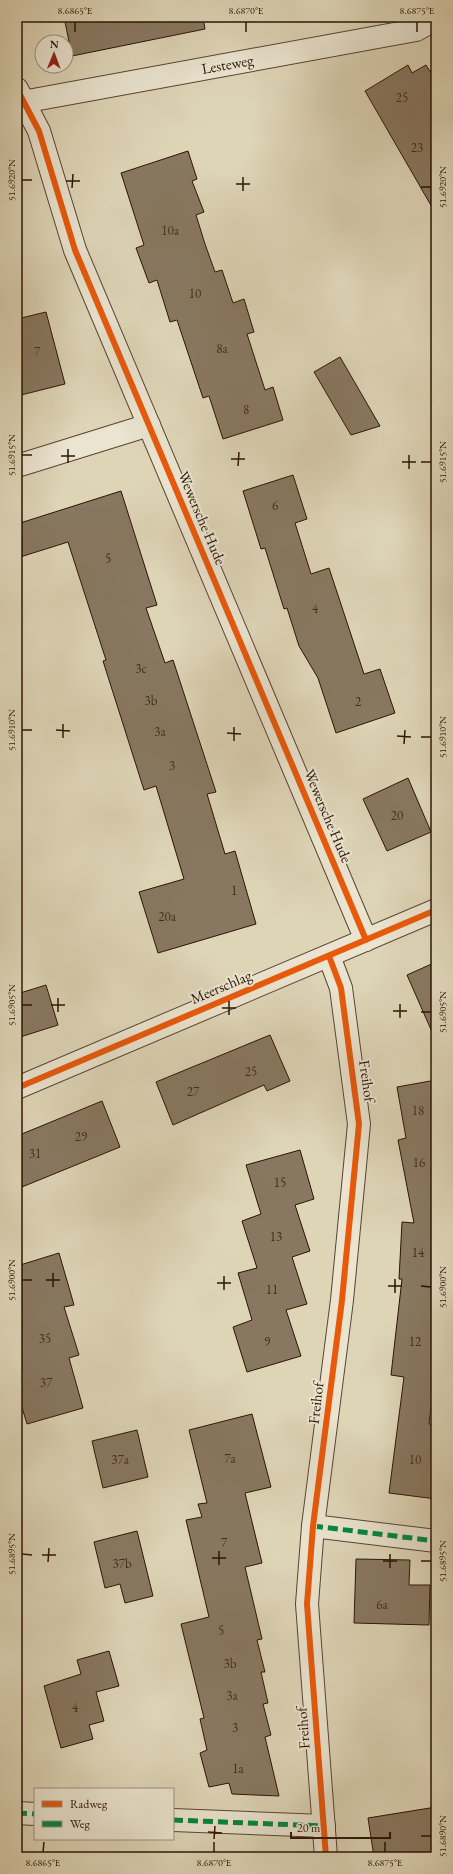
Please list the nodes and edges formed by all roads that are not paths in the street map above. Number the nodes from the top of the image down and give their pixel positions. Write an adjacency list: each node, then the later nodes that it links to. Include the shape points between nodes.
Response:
1 (436, 19): 2 (street, Lesteweg, via 416,30)
2 (20, 98): 3 (street, Wewersche Hude, via 39,131 75,250)
3 (149, 425): 4 (street); 6 (street, Wewersche Hude)
4 (17, 466)
5 (436, 910): 6 (street, Meerschlag)
6 (366, 940): 7 (street, Meerschlag)
7 (329, 956): 8 (street, Meerschlag); 9 (street, Freihof, via 341,988 359,1124 342,1300)
8 (17, 1088)
9 (314, 1526): 10 (street); 14 (street, Freihof, via 307,1604)
10 (436, 1541)
11 (17, 1813): 12 (street)
12 (34, 1814)
13 (174, 1820): 14 (street)
14 (324, 1826): 15 (street, Freihof)
15 (326, 1857)

